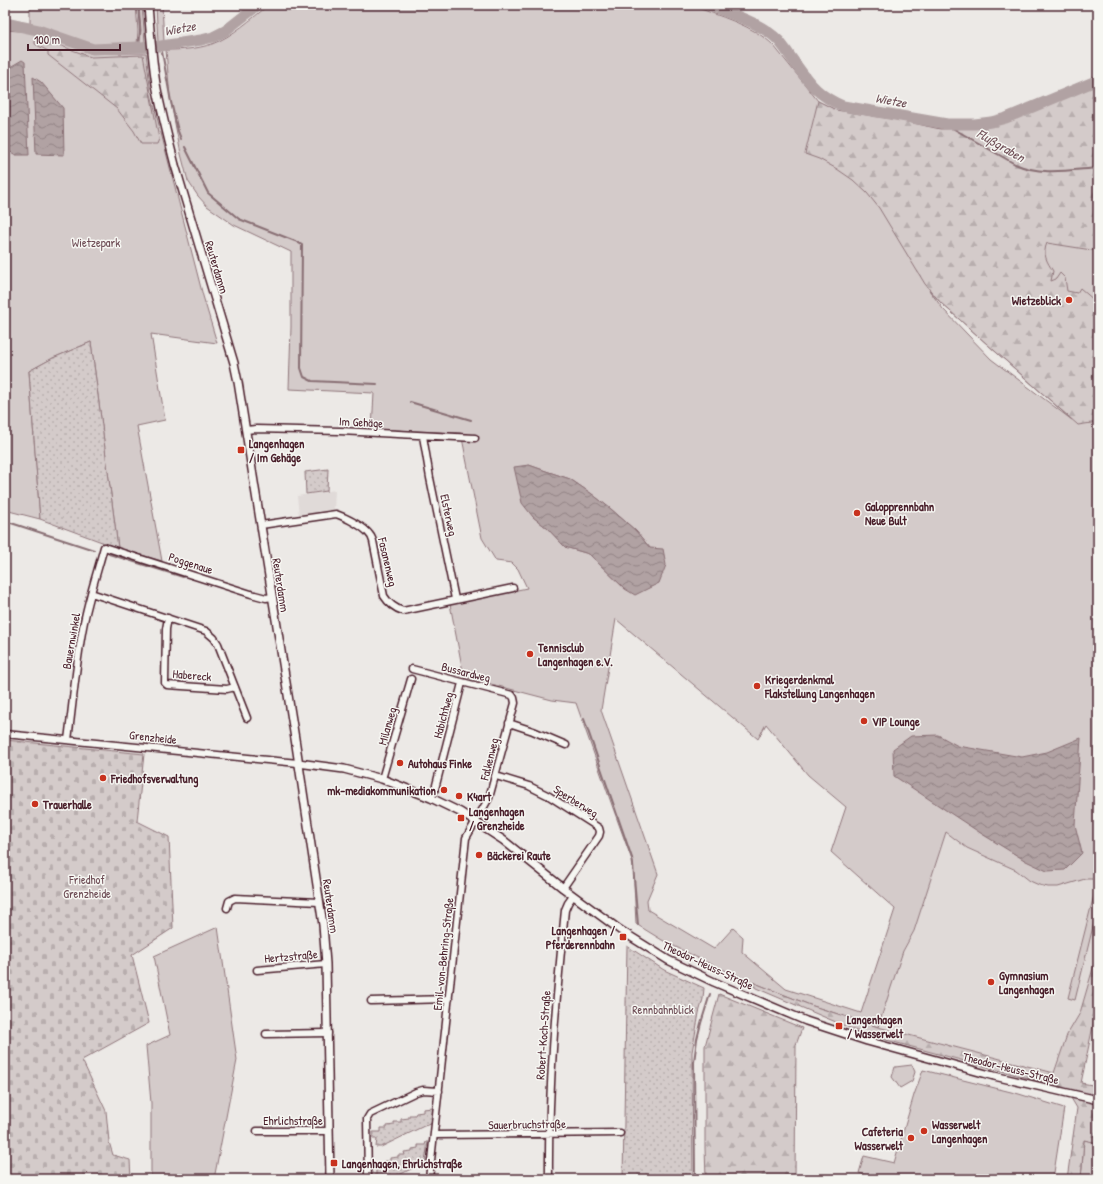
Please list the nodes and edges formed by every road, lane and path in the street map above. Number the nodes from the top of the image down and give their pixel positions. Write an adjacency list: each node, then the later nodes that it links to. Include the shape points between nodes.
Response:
1 (148, 5): 2 (street, Reuterdamm, via 152,55 166,133 234,363)
2 (246, 430): 3 (street, Im Gehäge); 5 (street, Reuterdamm)
3 (422, 436): 4 (street, Im Gehäge); 10 (street, Elsterweg)
4 (475, 438)
5 (261, 525): 9 (street, Reuterdamm); 10 (street, Fasanenweg, via 332,514 342,516 370,535 384,596 395,608 405,611)
6 (104, 547): 8 (street, Bauernwinkel); 9 (street, Poggenaue, via 251,594)
7 (513, 588): 10 (street, Fasanenweg)
8 (91, 593): 11 (street, Habereck); 20 (street, Bauernwinkel, via 83,626)
9 (272, 597): 22 (street, Reuterdamm)
10 (455, 600)
11 (168, 618): 15 (street, Habereck, via 206,631 214,638); 15 (street, Habereck, via 165,683 226,689)
12 (412, 669): 14 (street, Bussardweg)
13 (411, 679): 24 (street, Milanweg)
14 (462, 683): 16 (street, Bussardweg, via 512,695); 25 (street, Habichtweg)
15 (235, 687): 17 (street, Habereck)
16 (514, 698): 18 (street, Falkenweg)
17 (247, 718)
18 (509, 723): 21 (street); 23 (street, Falkenweg)
19 (5, 734): 20 (street, Grenzheide)
20 (68, 740): 22 (street, Grenzheide)
21 (566, 744)
22 (298, 763): 24 (street, Theodor-Heuss-Straße, via 344,769); 29 (street, Reuterdamm)
23 (496, 776): 26 (street, Falkenweg, via 489,798); 27 (street, Sperberweg, via 529,786 599,828 599,836)
24 (382, 779): 25 (street, Theodor-Heuss-Straße)
25 (431, 798): 26 (street, Theodor-Heuss-Straße)
26 (476, 822): 27 (street, Theodor-Heuss-Straße, via 504,840); 33 (street, Emil-von-Behring-Straße, via 466,838)
27 (563, 888): 28 (street, Theodor-Heuss-Straße)
28 (573, 896): 38 (street, Theodor-Heuss-Straße, via 668,960 806,1020 867,1041 994,1076); 43 (street, Robert-Koch-Straße, via 564,917 553,1040)
29 (319, 902): 30 (street, via 234,898 229,901); 31 (street, Reuterdamm)
30 (228, 908)
31 (326, 964): 32 (street, Hertzstraße); 35 (street, Reuterdamm)
32 (257, 970)
33 (449, 1000): 34 (street); 37 (street, Emil-von-Behring-Straße)
34 (371, 1002)
35 (328, 1033): 36 (street); 40 (street, Reuterdamm)
36 (266, 1034)
37 (439, 1091): 42 (street, Emil-von-Behring-Straße); 45 (street, via 416,1092 370,1114 367,1120)
38 (1098, 1100)
39 (257, 1131): 40 (street, Ehrlichstraße)
40 (329, 1131): 44 (street, Reuterdamm)
41 (620, 1133): 43 (street, Sauerbruchstraße)
42 (435, 1135): 43 (street, Sauerbruchstraße); 46 (street, Emil-von-Behring-Straße)
43 (549, 1135): 47 (street, Robert-Koch-Straße)
44 (330, 1179)
45 (368, 1179)
46 (429, 1179)
47 (549, 1179)

